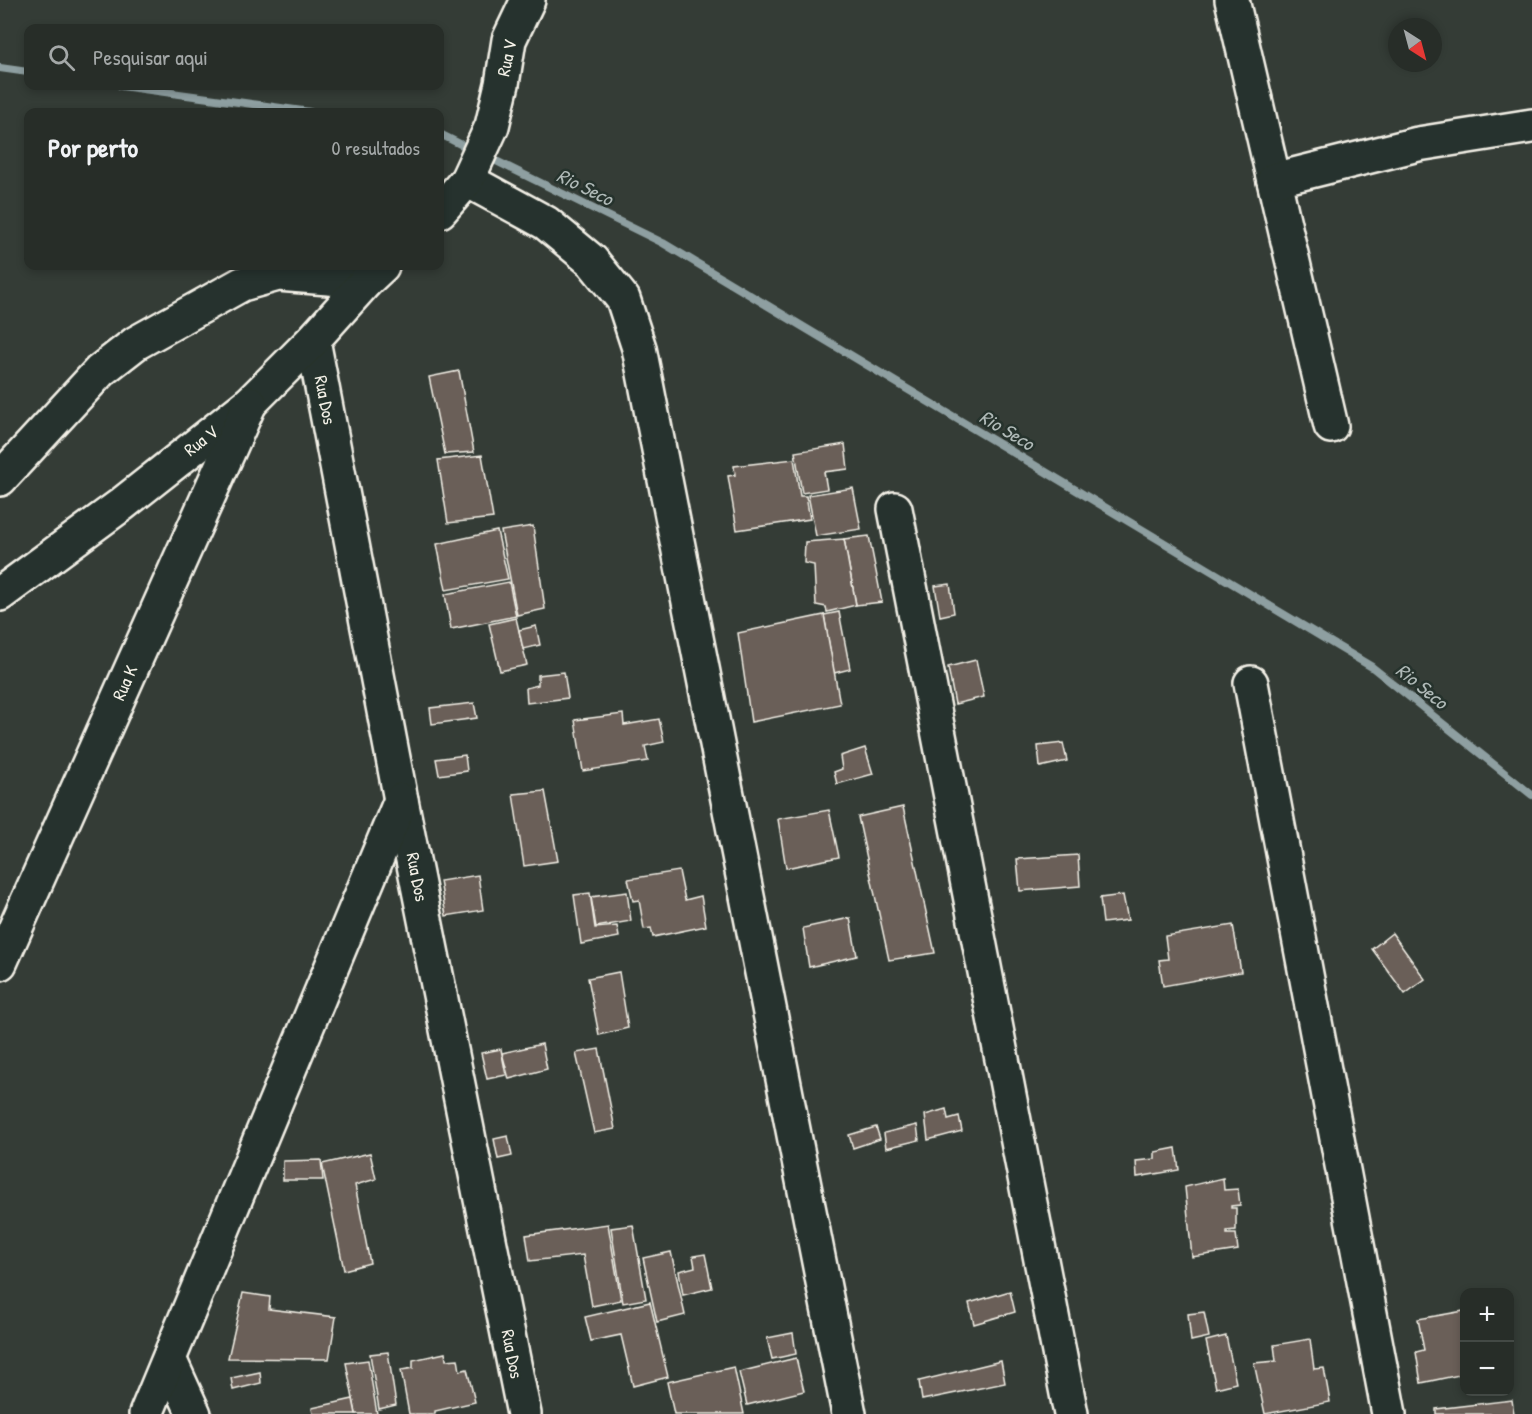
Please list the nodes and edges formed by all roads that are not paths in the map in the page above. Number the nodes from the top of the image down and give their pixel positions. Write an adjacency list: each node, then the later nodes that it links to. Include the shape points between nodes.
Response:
1 (528, 0): 4 (street, Rua V, via 509,40 492,126)
2 (1232, 0): 5 (street)
3 (1532, 126): 5 (street, via 1418,144)
4 (467, 180): 6 (street, Rua V); 21 (street, via 546,223 592,261 622,299 639,348)
5 (1274, 180): 10 (street)
6 (444, 206)
7 (374, 273): 8 (street, Rua V); 11 (street, via 278,273 242,284 136,343 100,371)
8 (313, 340): 9 (street, Rua V); 15 (street, Rua Dos)
9 (250, 403): 13 (street, Rua V); 16 (street, Rua K)
10 (1331, 426)
11 (0, 479)
12 (895, 509): 22 (street)
13 (0, 594)
14 (1251, 683): 23 (street)
15 (401, 800): 17 (street); 20 (street, Rua Dos)
16 (0, 963)
17 (170, 1361): 18 (street); 19 (street)
18 (146, 1414)
19 (194, 1414)
20 (524, 1414)
21 (849, 1414)
22 (1071, 1414)
23 (1389, 1414)

